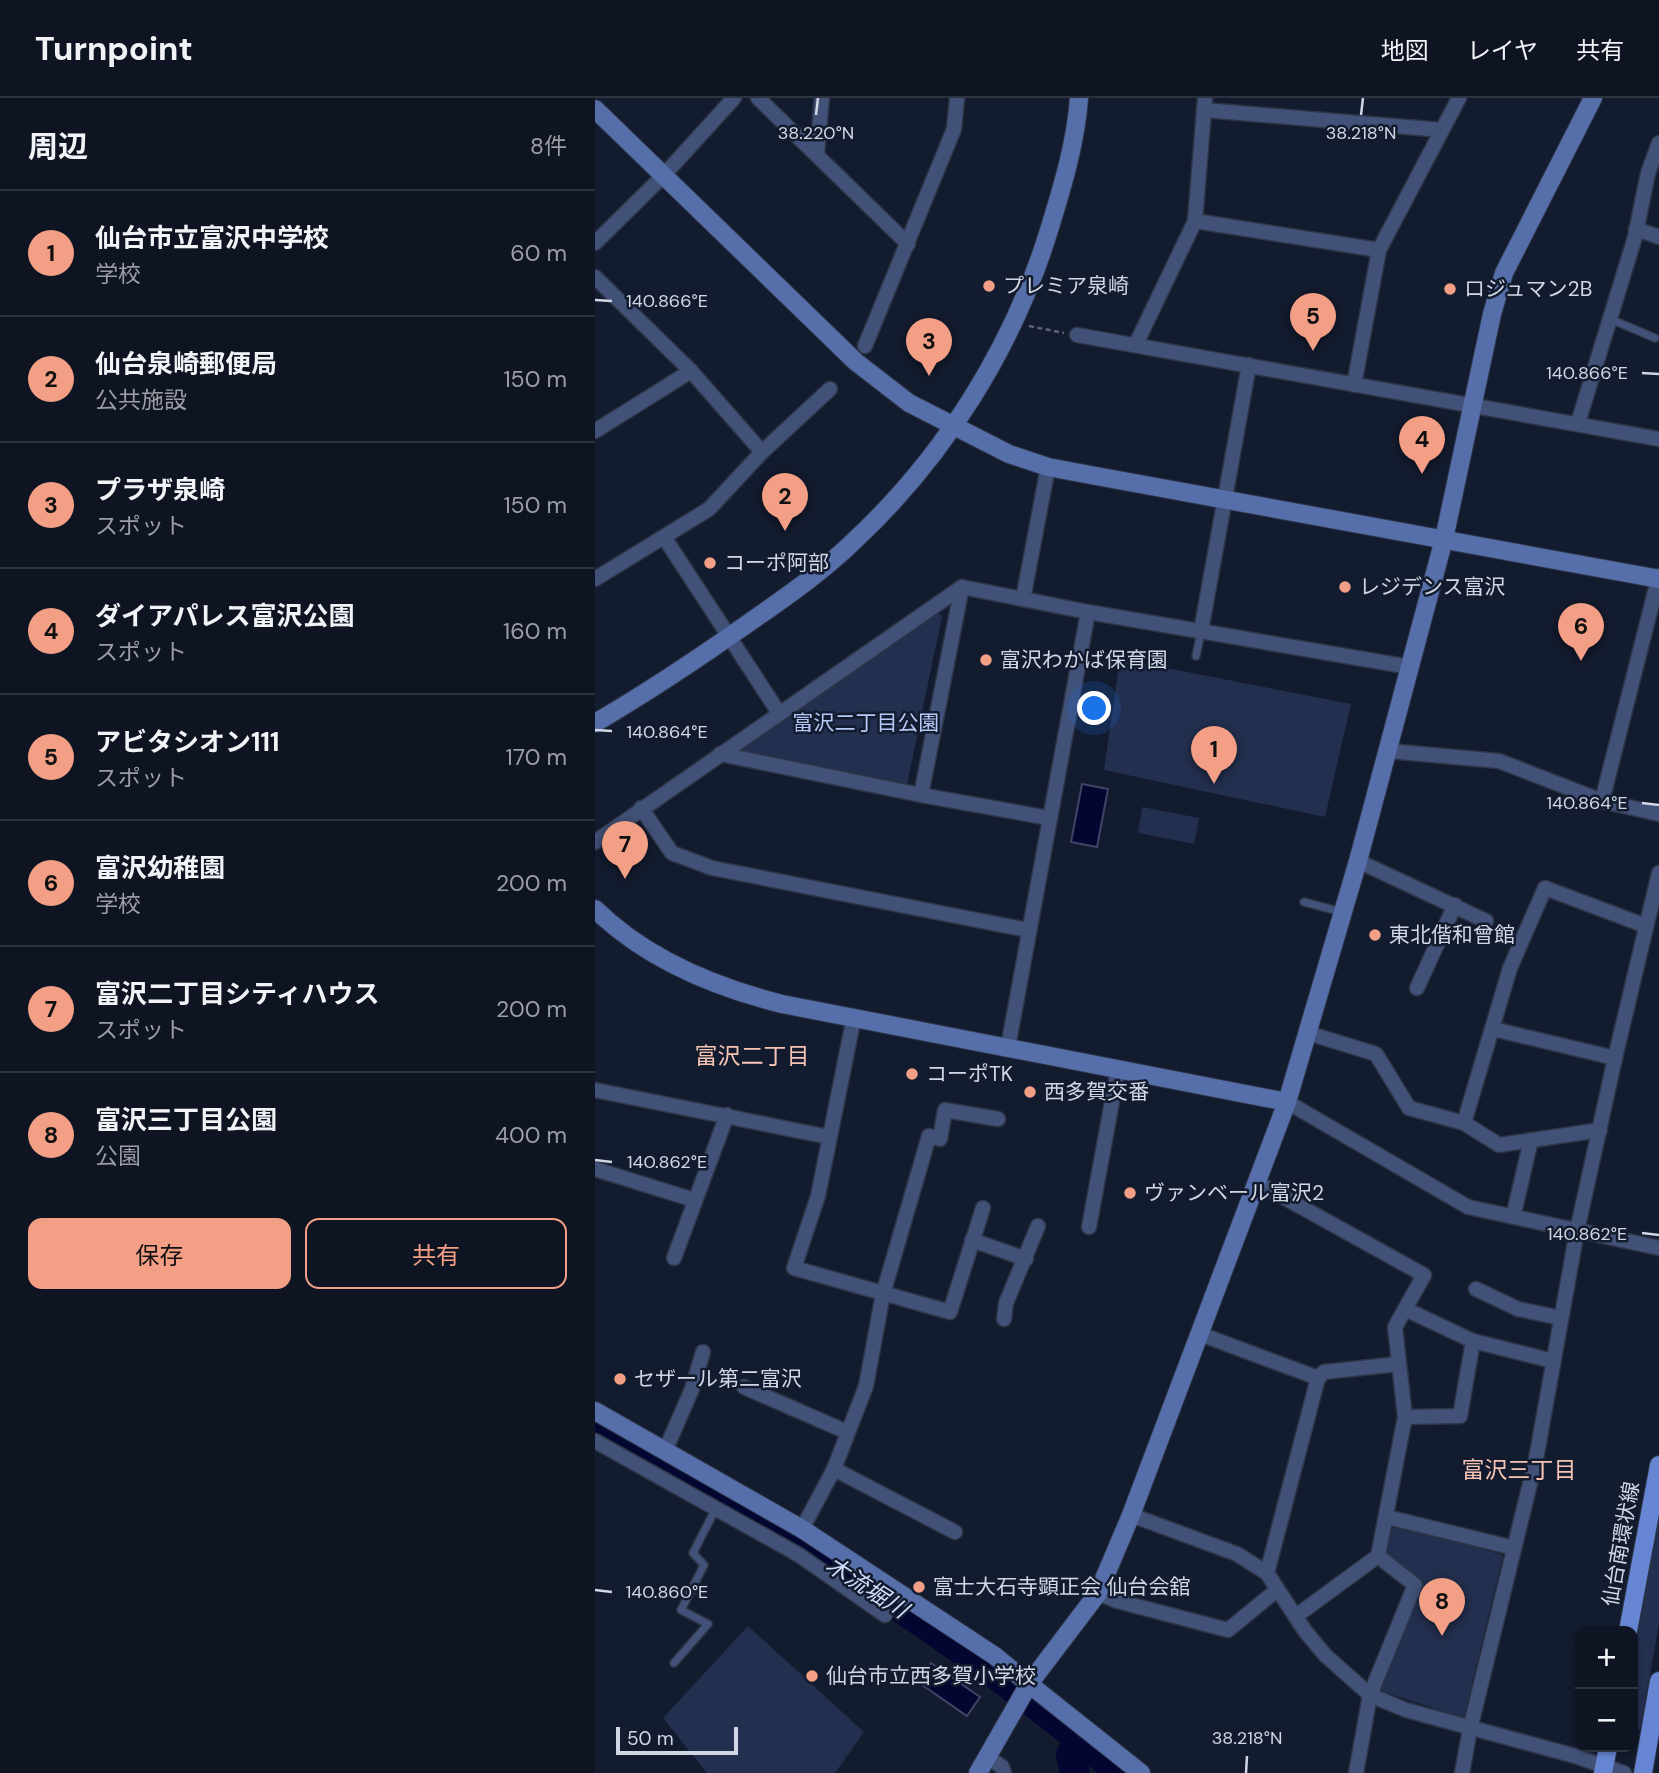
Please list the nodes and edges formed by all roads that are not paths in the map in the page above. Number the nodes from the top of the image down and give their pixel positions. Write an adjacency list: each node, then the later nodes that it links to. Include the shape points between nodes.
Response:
1 (734, 98): 13 (street)
2 (758, 98): 12 (street)
3 (822, 98): 12 (street)
4 (957, 98): 18 (street, via 954,129)
5 (1079, 98): 33 (street, via 1061,192 1025,299 1002,348)
6 (1459, 98): 10 (street)
7 (1593, 98): 31 (street, via 1504,273)
8 (1204, 104): 10 (street); 14 (street)
9 (595, 109): 13 (street)
10 (1442, 131): 19 (street)
11 (1659, 143): 15 (street)
12 (817, 153): 18 (street)
13 (664, 175): 17 (street); 33 (street, via 856,362 909,403)
14 (1195, 221): 19 (street); 25 (street)
15 (1636, 229): 16 (street); 22 (street)
16 (1659, 237)
17 (595, 243)
18 (908, 244): 26 (street)
19 (1379, 250): 29 (street)
20 (595, 277): 21 (street)
21 (601, 292): 28 (street)
22 (1610, 319): 24 (lane); 32 (street)
23 (1077, 335): 25 (street)
24 (1655, 338)
25 (1136, 344): 27 (street)
26 (865, 346)
27 (1249, 365): 29 (street); 38 (street)
28 (691, 371): 34 (street); 36 (street)
29 (1354, 385): 31 (street)
30 (830, 389): 36 (street)
31 (1471, 406): 32 (street); 40 (street)
32 (1578, 423): 35 (street)
33 (953, 426): 37 (street); 47 (street, via 855,541 808,581)
34 (595, 431)
35 (1659, 439)
36 (762, 452): 39 (street, via 709,509)
37 (1048, 467): 38 (street); 44 (street)
38 (1225, 500): 40 (street); 46 (street)
39 (664, 537): 42 (street); 47 (street)
40 (1444, 539): 41 (street); 49 (street)
41 (1659, 578): 55 (street)
42 (595, 579)
43 (962, 587): 44 (street); 50 (street); 54 (street)
44 (1023, 598): 45 (street)
45 (1088, 612): 46 (street); 58 (street)
46 (1201, 631): 48 (lane); 49 (street)
47 (728, 637): 50 (street); 51 (street)
48 (1196, 656)
49 (1411, 667): 52 (street)
50 (779, 713): 53 (street)
51 (595, 723)
52 (1388, 751): 55 (street, via 1499,761); 60 (street)
53 (720, 754): 54 (street); 56 (street)
54 (921, 795): 58 (street)
55 (1602, 801): 57 (street)
56 (641, 808): 59 (street); 68 (street, via 672,853 712,869)
57 (1659, 814)
58 (1049, 818): 68 (street)
59 (595, 842)
60 (1358, 860): 63 (street); 65 (street)
61 (1659, 873): 67 (street)
62 (1304, 902): 65 (lane)
63 (1455, 905): 66 (street); 69 (street)
64 (595, 909): 70 (street, via 646,949 692,975 742,994)
65 (1343, 912): 72 (street)
66 (1486, 921)
67 (1646, 926): 71 (street, via 1545,888 1510,968); 74 (street)
68 (1028, 930): 73 (street)
69 (1417, 988)
70 (854, 1017): 73 (street); 82 (street)
71 (1493, 1029): 74 (street); 80 (street)
72 (1308, 1033): 77 (street); 80 (street, via 1376,1054 1409,1108)
73 (1008, 1047): 75 (street)
74 (1615, 1058): 81 (street)
75 (1118, 1069): 77 (street); 90 (street)
76 (595, 1090): 78 (street)
77 (1287, 1102): 85 (street); 88 (street, via 1468,1207)
78 (727, 1115): 82 (street); 86 (street)
79 (998, 1119): 97 (street, via 946,1110 940,1139 929,1136)
80 (1464, 1123): 83 (street, via 1499,1145)
81 (1600, 1130): 83 (street); 91 (street)
82 (829, 1137): 97 (street, via 818,1196 794,1268)
83 (1531, 1140): 88 (street)
84 (595, 1169): 86 (street)
85 (1258, 1183): 98 (street, via 1423,1275); 101 (street)
86 (694, 1200): 94 (street)
87 (983, 1208): 92 (street)
88 (1513, 1217): 91 (street)
89 (1038, 1226): 95 (street)
90 (1089, 1227)
91 (1577, 1231): 93 (street); 99 (street)
92 (972, 1240): 95 (street); 97 (street, via 950,1312)
93 (1659, 1248)
94 (674, 1258)
95 (1025, 1259): 100 (street, via 1006,1303)
96 (1476, 1289): 99 (street, via 1518,1309)
97 (883, 1294): 110 (street, via 866,1385)
98 (1405, 1309): 102 (street); 105 (street, via 1395,1327)
99 (1561, 1318): 104 (street)
100 (1005, 1320)
101 (1200, 1334): 106 (street); 116 (street)
102 (1473, 1341): 104 (street); 109 (street, via 1460,1416)
103 (703, 1352): 112 (street)
104 (1553, 1361): 120 (street, via 1536,1460)
105 (1398, 1364): 106 (street, via 1324,1372); 109 (street)
106 (1318, 1378): 122 (street)
107 (744, 1387): 110 (street)
108 (595, 1411): 112 (street)
109 (1405, 1417): 117 (street)
110 (848, 1432): 114 (street)
111 (595, 1441): 115 (street)
112 (665, 1451): 115 (street)
113 (1659, 1465): 127 (main road, 仙台南環状線)
114 (834, 1469): 118 (street); 119 (street)
115 (721, 1497): 118 (street); 125 (street, via 884,1616); 128 (lane, via 693,1553 704,1565 681,1609 708,1624)
116 (1131, 1516): 122 (street, via 1237,1554); 124 (street)
117 (1387, 1517): 120 (street); 121 (street)
118 (802, 1529): 125 (street)
119 (955, 1532)
120 (1514, 1548): 132 (street)
121 (1378, 1556): 126 (street); 131 (street, via 1415,1585)
122 (1267, 1573): 123 (street)
123 (1277, 1590): 124 (street, via 1228,1630); 126 (street)
124 (1098, 1593): 130 (street)
125 (900, 1596): 130 (street, via 995,1656)
126 (1296, 1616): 131 (street, via 1325,1655)
127 (1629, 1626)
128 (674, 1663)
129 (1659, 1681): 142 (main road)
130 (1028, 1686): 134 (street); 138 (street)
131 (1370, 1695): 132 (street); 139 (street)
132 (1470, 1729): 135 (street, via 1575,1755); 140 (street)
133 (1607, 1752): 135 (main road)
134 (988, 1757): 136 (street); 137 (street)
135 (1604, 1770): 141 (street)
136 (978, 1773)
137 (1004, 1773)
138 (1141, 1773)
139 (1356, 1773)
140 (1462, 1773)
141 (1624, 1773)
142 (1643, 1773)

